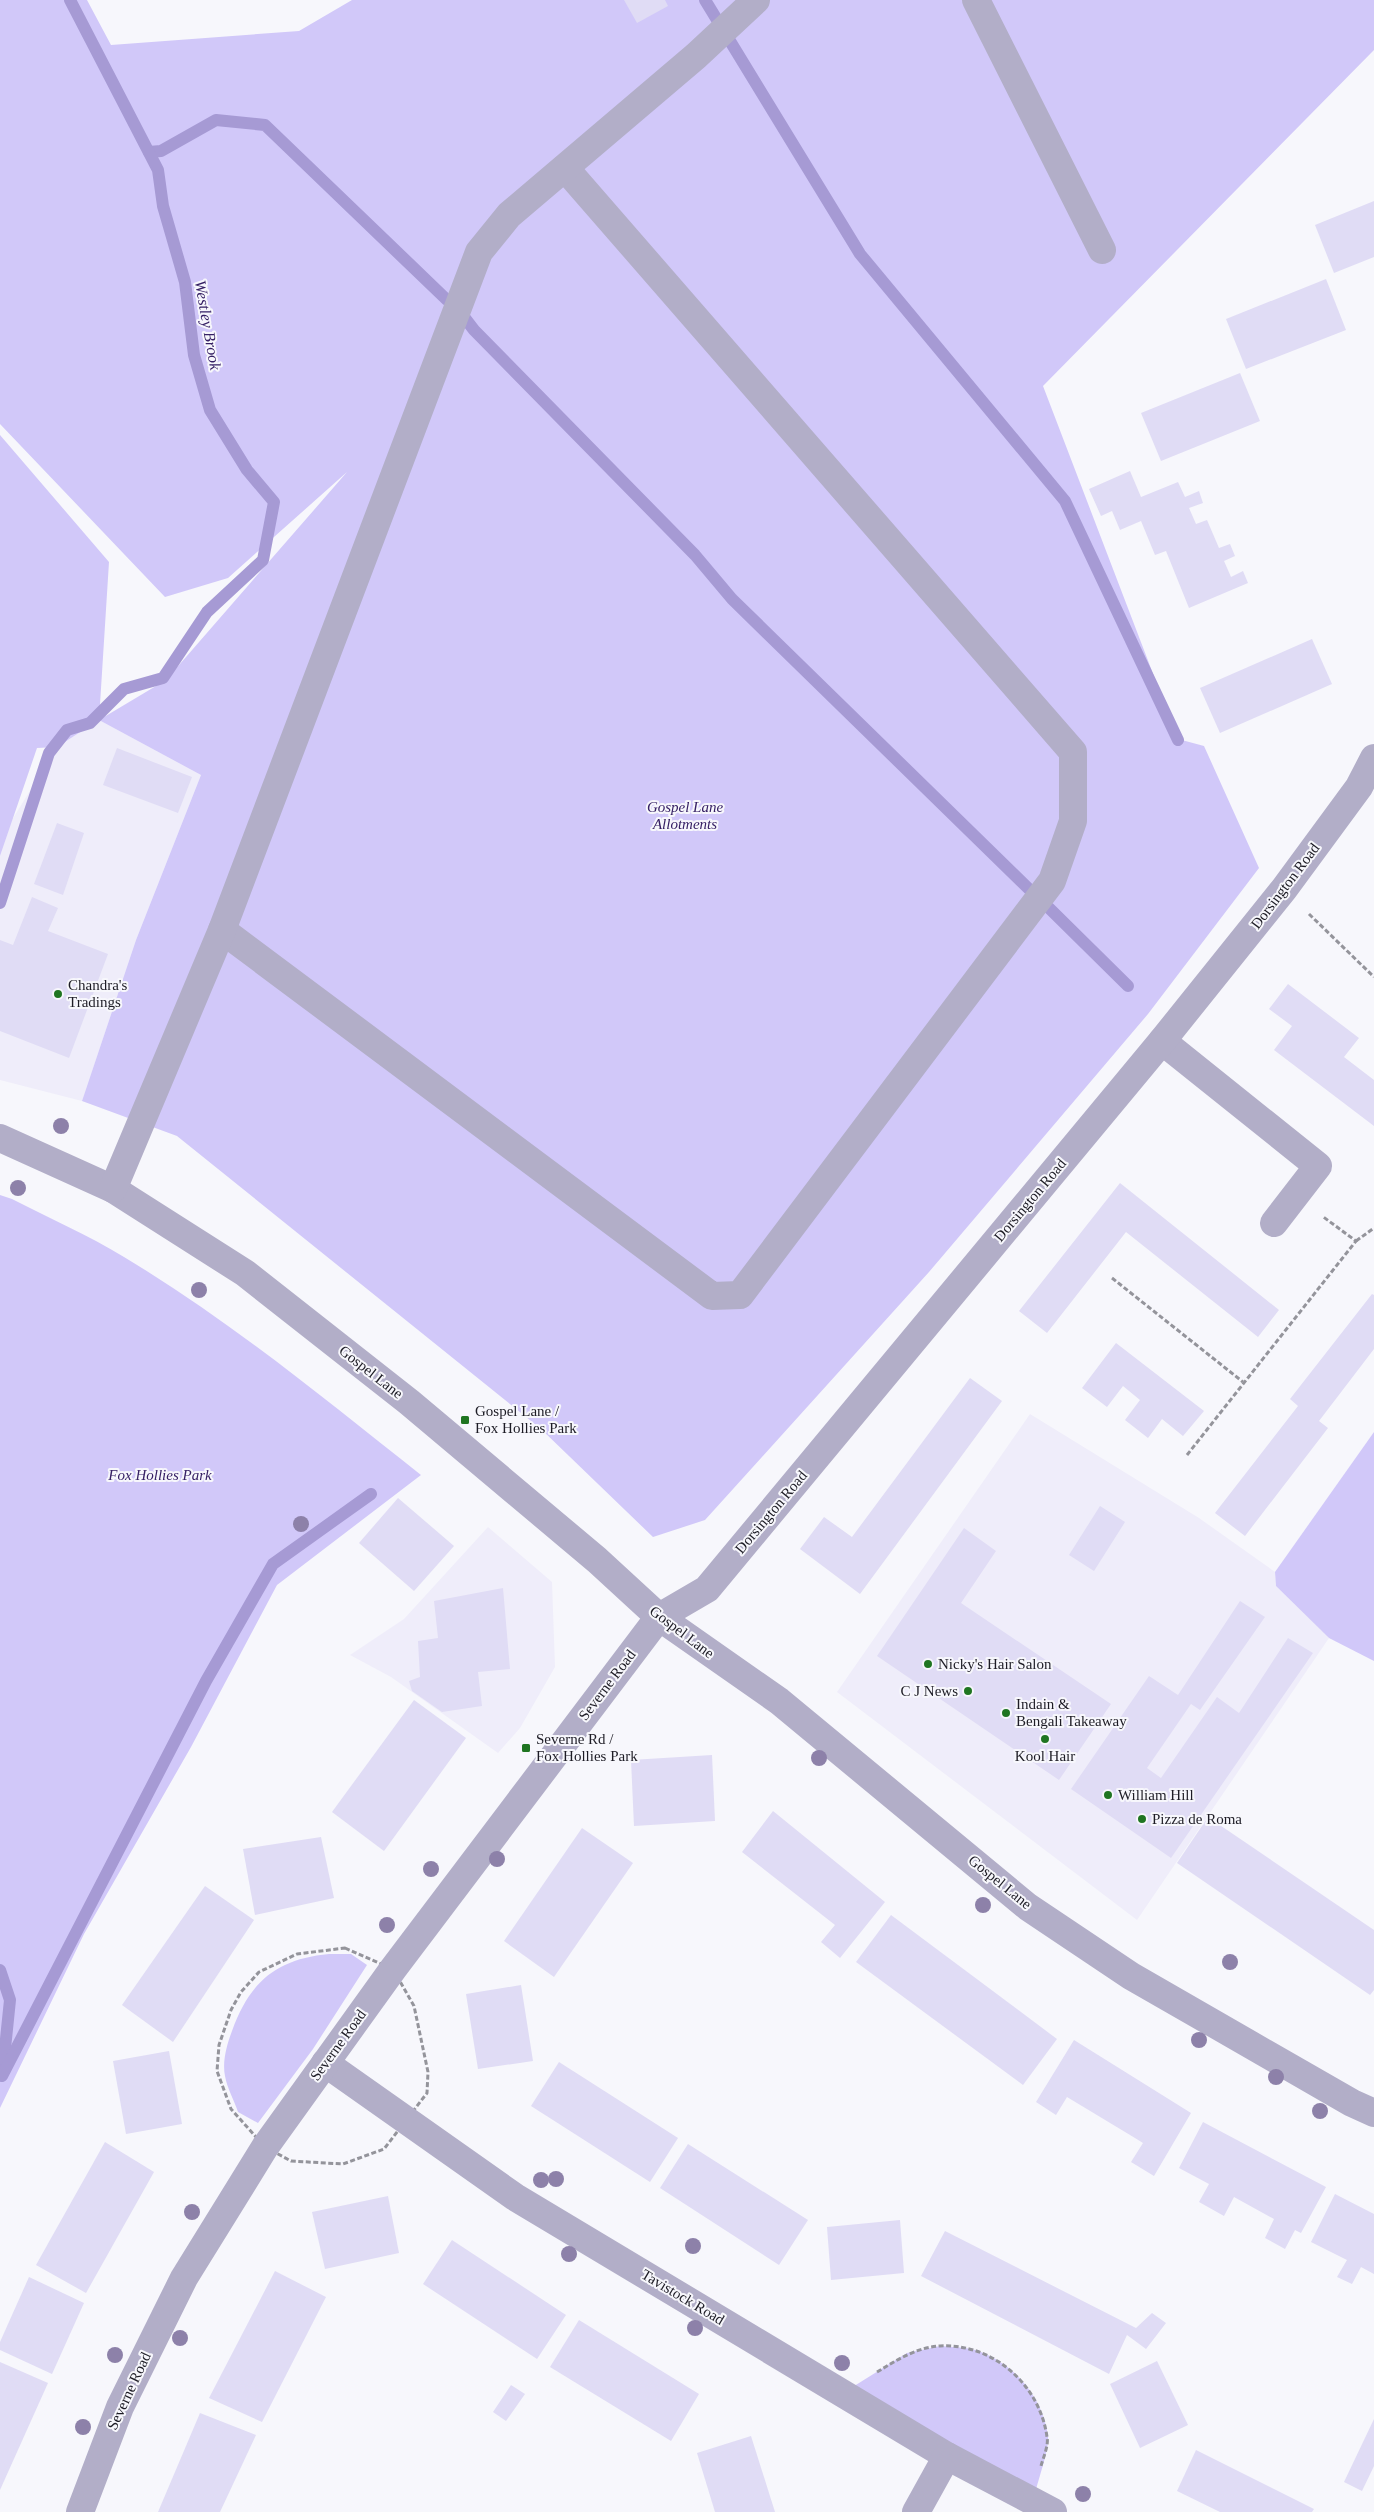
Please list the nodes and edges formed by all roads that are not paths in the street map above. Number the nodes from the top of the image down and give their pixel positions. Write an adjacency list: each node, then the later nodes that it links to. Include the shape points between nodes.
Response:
1 (976, 0): 4 (street)
2 (753, 3): 3 (street)
3 (564, 168): 6 (street, via 509,215 479,252); 6 (street, via 1073,752 1073,820 1052,881 740,1294 712,1296)
4 (1102, 250)
5 (1373, 766): 7 (street, Dorsington Road, via 1284,890)
6 (222, 930): 9 (street)
7 (1162, 1041): 10 (street, via 1318,1166); 11 (street, Dorsington Road, via 707,1589)
8 (0, 1138): 9 (street, Gospel Lane)
9 (113, 1189): 11 (street, Gospel Lane, via 260,1286 409,1402)
10 (1274, 1223)
11 (659, 1616): 12 (street, Severne Road); 13 (street, Gospel Lane, via 779,1701 1028,1907 1131,1976)
12 (325, 2062): 14 (street, Tavistock Road, via 516,2197); 16 (street, Severne Road, via 265,2147 184,2278 120,2407)
13 (1374, 2113)
14 (947, 2456): 15 (street, Tavistock Road); 17 (street)
15 (1043, 2507)
16 (80, 2512)
17 (916, 2512)

